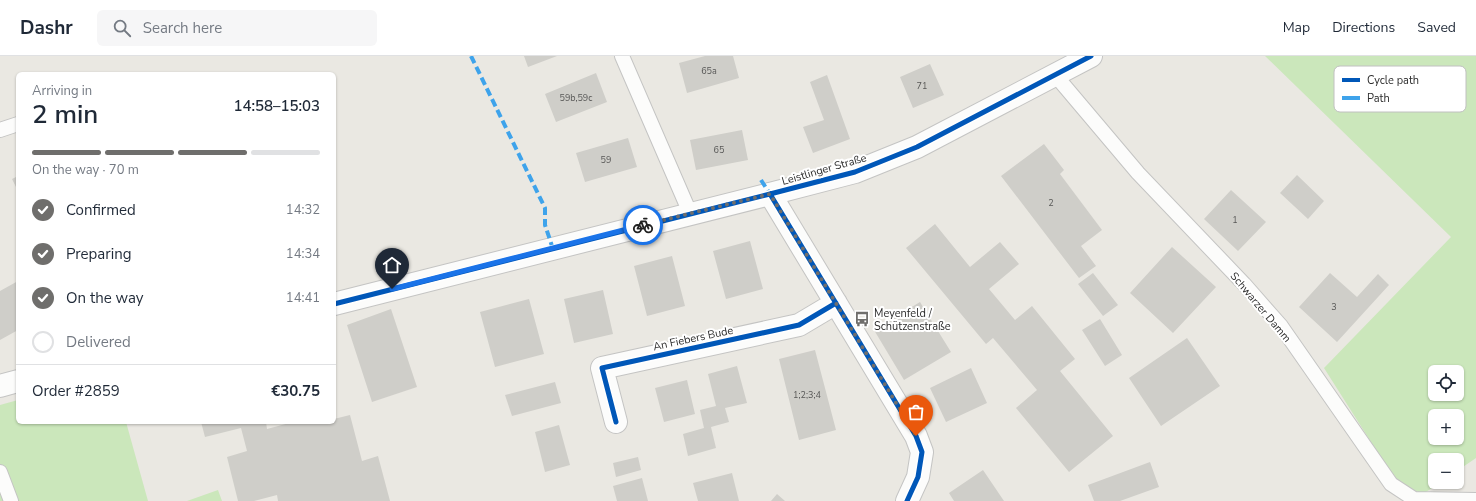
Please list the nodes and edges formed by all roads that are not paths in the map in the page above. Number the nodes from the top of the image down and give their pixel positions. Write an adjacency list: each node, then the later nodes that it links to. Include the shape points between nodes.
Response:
1 (622, 56): 7 (lane)
2 (1091, 56): 3 (street, Leistlinger Straße)
3 (1056, 76): 6 (street, Leistlinger Straße, via 916,147 855,172); 14 (lane, Schwarzer Damm, via 1138,173 1281,326 1391,484 1414,499)
4 (16, 125): 5 (lane)
5 (0, 130)
6 (770, 194): 7 (street, Leistlinger Straße); 9 (street)
7 (690, 213): 8 (street, Leistlinger Straße)
8 (336, 303)
9 (836, 303): 12 (street, An Fiebers Bude, via 799,325 602,368); 16 (street, via 916,436 922,452 918,477)
10 (16, 382): 11 (street)
11 (0, 386)
12 (616, 422)
13 (0, 472): 15 (lane)
14 (1476, 500)
15 (11, 501)
16 (907, 501)

